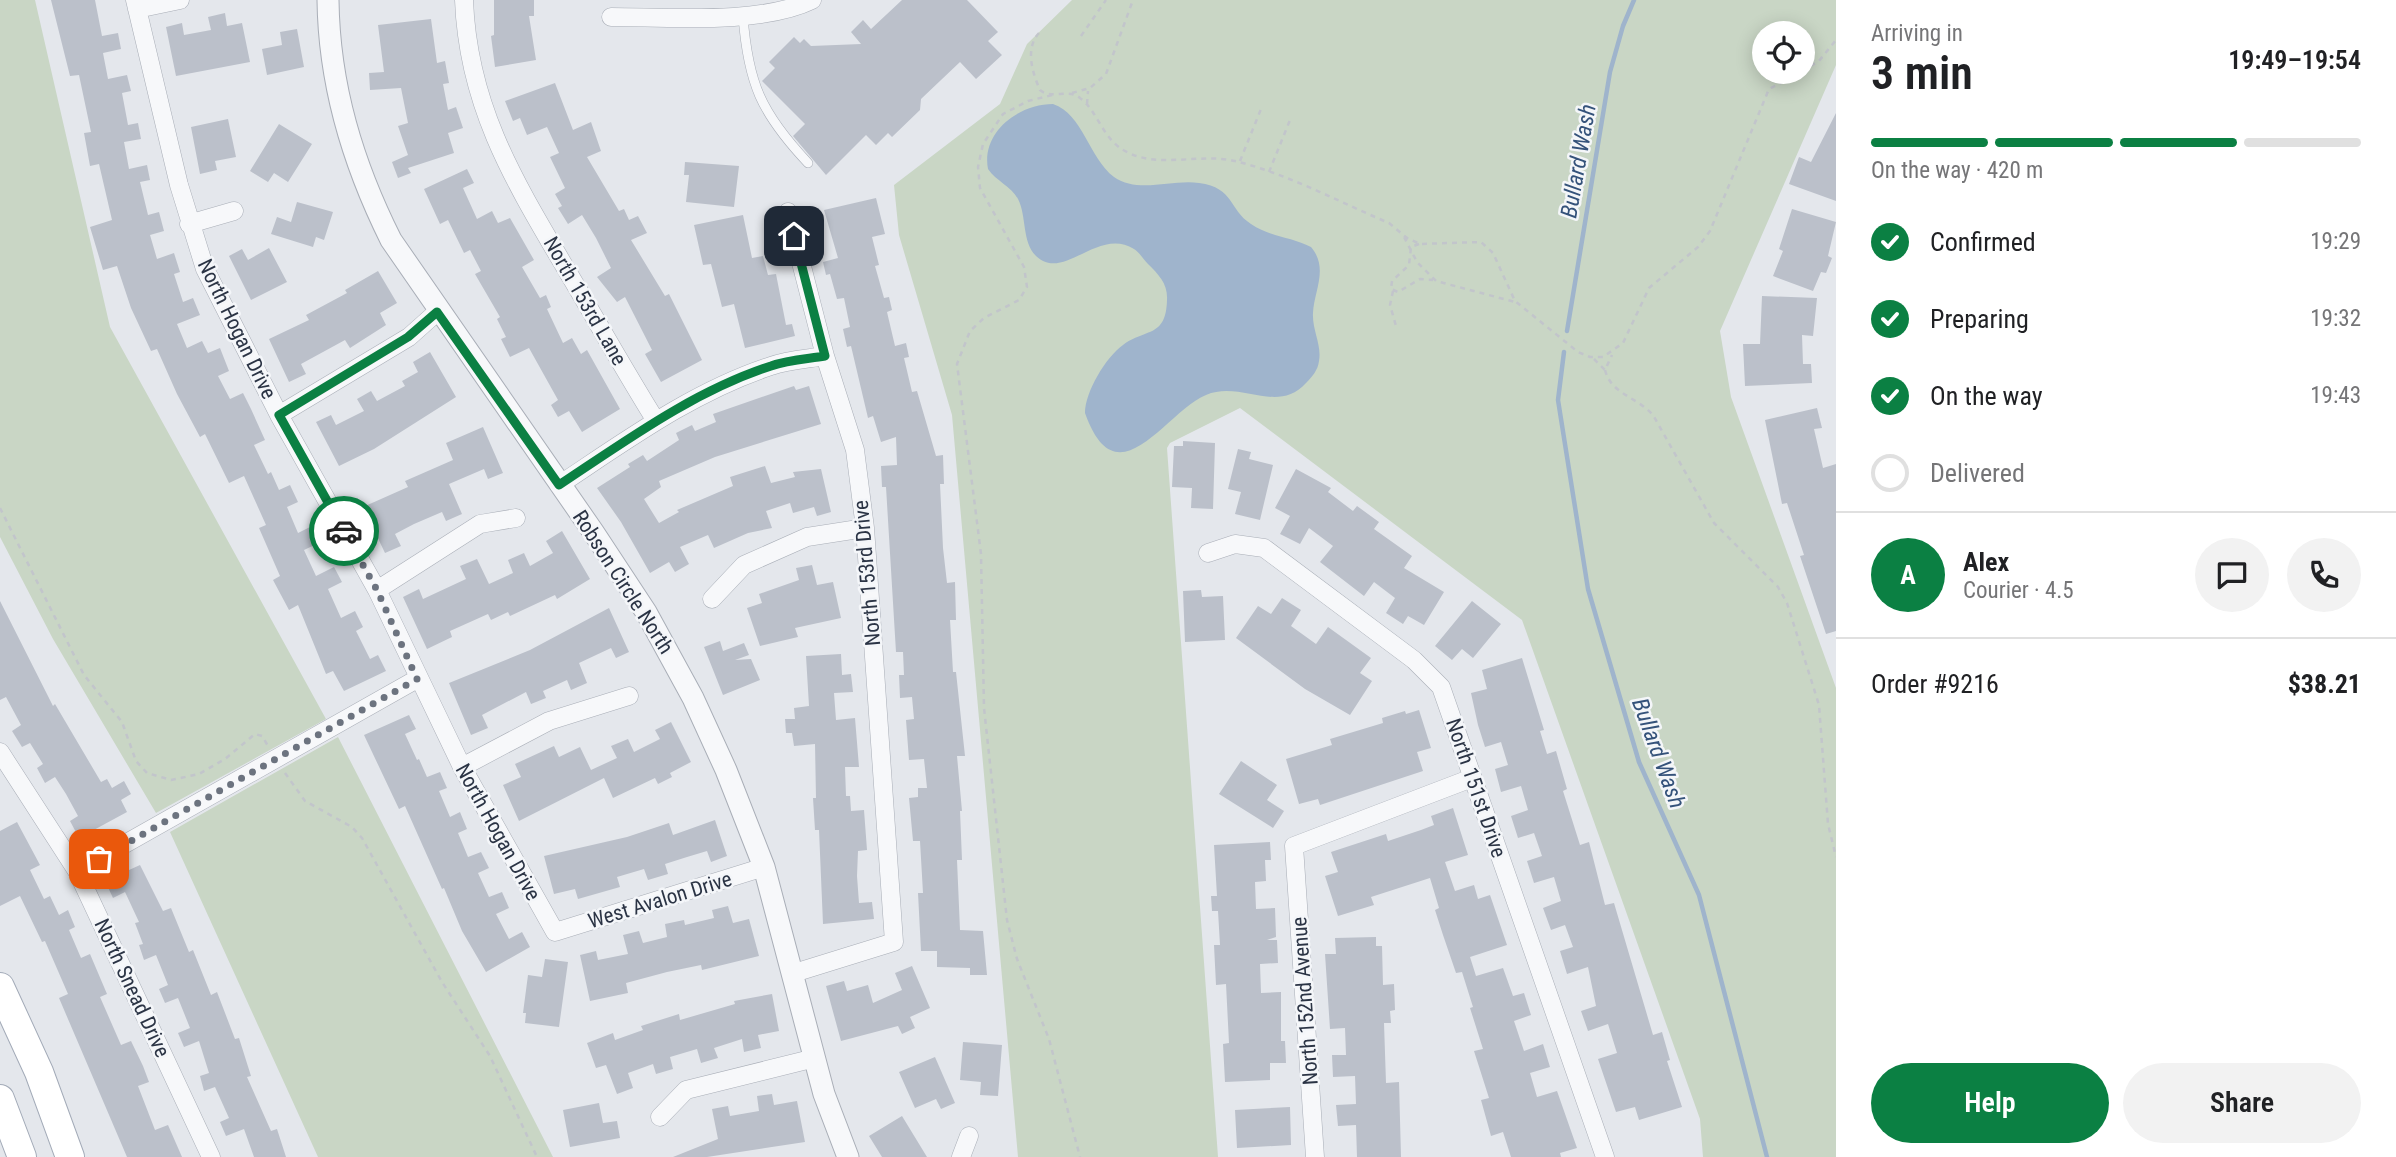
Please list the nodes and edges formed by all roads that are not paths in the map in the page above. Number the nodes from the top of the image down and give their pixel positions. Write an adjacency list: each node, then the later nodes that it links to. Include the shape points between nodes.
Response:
1 (180, 0): 5 (street)
2 (328, 0): 12 (street, Robson Circle North, via 334,79 353,153 391,240)
3 (464, 0): 15 (street, North 153rd Lane, via 470,61 499,151)
4 (812, 0): 6 (street, via 794,9)
5 (136, 4): 11 (street, North Hogan Drive)
6 (748, 9): 7 (street, via 703,18); 8 (lane, via 753,85 777,127)
7 (611, 17)
8 (808, 163)
9 (234, 211): 11 (street)
10 (788, 212): 13 (street, North 153rd Drive)
11 (190, 224): 14 (street, North Hogan Drive, via 205,269)
12 (437, 312): 14 (street, via 408,337); 16 (street, Robson Circle North)
13 (825, 356): 15 (street, via 752,373); 18 (street, North 153rd Drive, via 855,450)
14 (279, 415): 20 (street, North Hogan Drive)
15 (656, 421): 16 (street)
16 (559, 485): 27 (street, Robson Circle North, via 669,653 726,770)
17 (516, 519): 20 (street, via 480,524)
18 (865, 528): 21 (street, via 807,537 744,565); 30 (street, North 153rd Drive, via 894,942)
19 (1208, 553): 26 (street, North 151st Drive, via 1235,544 1264,548 1414,660 1441,687)
20 (377, 590): 22 (street, North Hogan Drive)
21 (712, 598)
22 (417, 679): 25 (street, North Hogan Drive); 28 (street)
23 (629, 696): 25 (street, via 549,721)
24 (0, 751): 28 (street, North Snead Drive)
25 (461, 767): 29 (street, North Hogan Drive)
26 (1472, 778): 41 (street, North 152nd Avenue, via 1294,846); 42 (street, North 151st Drive)
27 (764, 867): 29 (street, West Avalon Drive); 30 (street, Robson Circle North)
28 (77, 871): 38 (street, North Snead Drive)
29 (555, 932)
30 (794, 974): 32 (street, Robson Circle North)
31 (0, 987): 37 (main road)
32 (815, 1058): 34 (street, via 686,1090); 39 (street, Robson Circle North)
33 (0, 1099): 36 (main road)
34 (660, 1117)
35 (969, 1136): 40 (street)
36 (22, 1157)
37 (71, 1157)
38 (211, 1157)
39 (848, 1157)
40 (961, 1157)
41 (1315, 1157)
42 (1605, 1157)

